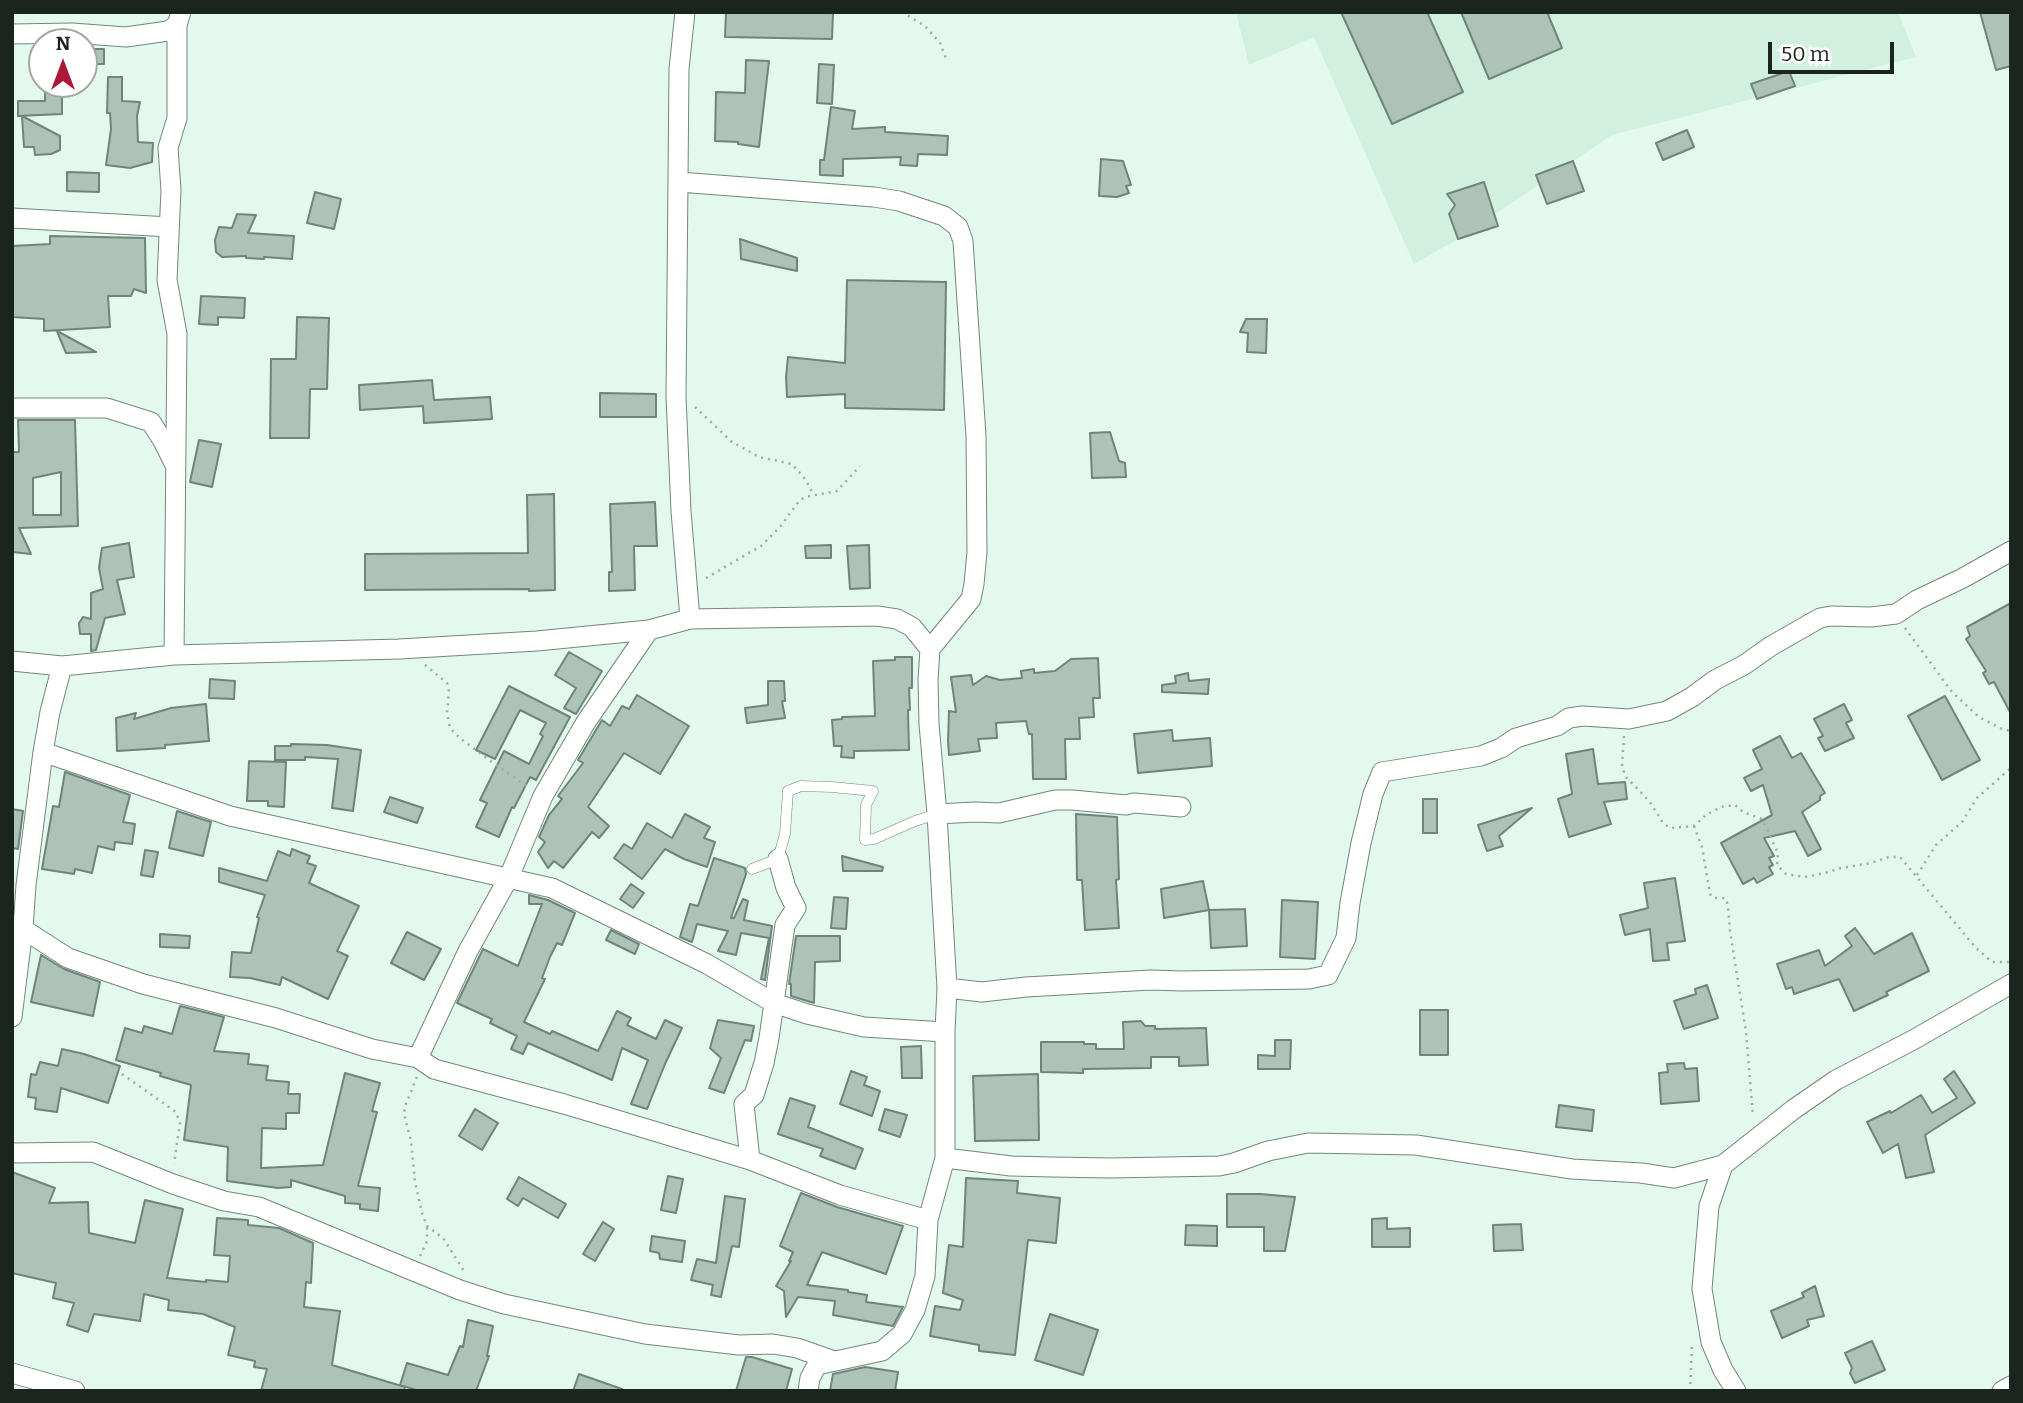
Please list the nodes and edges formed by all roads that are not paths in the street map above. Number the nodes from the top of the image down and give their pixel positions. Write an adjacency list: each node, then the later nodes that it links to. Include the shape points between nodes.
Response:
1 (685, 12): 4 (street, via 679,69)
2 (179, 19): 3 (street, via 169,30 126,37); 6 (street, via 177,118 168,148)
3 (12, 34)
4 (679, 182): 12 (street, via 676,382); 14 (street, via 900,201 944,216 958,227 976,436 977,552 971,599)
5 (12, 218): 6 (street)
6 (169, 227): 7 (street, via 166,280 177,334)
7 (177, 397): 9 (street, via 167,412); 10 (street)
8 (12, 408): 9 (street, via 107,408)
9 (151, 422): 10 (street)
10 (176, 467): 15 (street)
11 (2011, 551): 26 (street, via 1896,614 1820,618 1667,711 1629,719 1569,718 1481,756 1382,772 1361,842 1346,938 1328,975 1286,980 1151,980 982,992)
12 (690, 619): 13 (street); 14 (street, via 877,615 912,627)
13 (649, 630): 15 (street, via 399,649); 23 (street, via 586,722 543,796)
14 (930, 649): 20 (street, via 929,724)
15 (174, 655): 17 (street)
16 (12, 660): 17 (street)
17 (62, 666): 18 (street)
18 (43, 752): 23 (street, via 230,816); 24 (street)
19 (1181, 807): 20 (street, via 1055,800 999,813)
20 (937, 814): 21 (lane, via 865,840 866,805 873,791 801,786 788,791); 26 (street)
21 (778, 859): 22 (lane); 27 (street, via 796,908 785,925)
22 (752, 869)
23 (509, 877): 27 (street, via 552,888 707,964); 30 (street, via 468,951)
24 (18, 927): 28 (street); 30 (street, via 68,958 143,984)
25 (2011, 984): 34 (street, via 1836,1080)
26 (947, 988): 29 (street)
27 (774, 1003): 29 (street, via 864,1027); 33 (street, via 764,1063 754,1095 744,1104)
28 (12, 1017)
29 (945, 1032): 32 (street)
30 (421, 1060): 33 (street, via 434,1069)
31 (12, 1153): 36 (street, via 93,1152 224,1201 259,1207 504,1304 645,1334 797,1348)
32 (945, 1158): 34 (street, via 1075,1168 1219,1166 1268,1151 1325,1143 1416,1145 1572,1169 1674,1178); 35 (street)
33 (750, 1160): 35 (street, via 840,1195)
34 (1723, 1165): 41 (street, via 1709,1206 1702,1289 1711,1342)
35 (928, 1220): 36 (street, via 925,1276 902,1334 882,1351)
36 (835, 1361): 40 (street, via 817,1365)
37 (12, 1373): 39 (street)
38 (2011, 1386): 42 (street)
39 (75, 1391)
40 (808, 1391)
41 (1736, 1391)
42 (2003, 1391)

